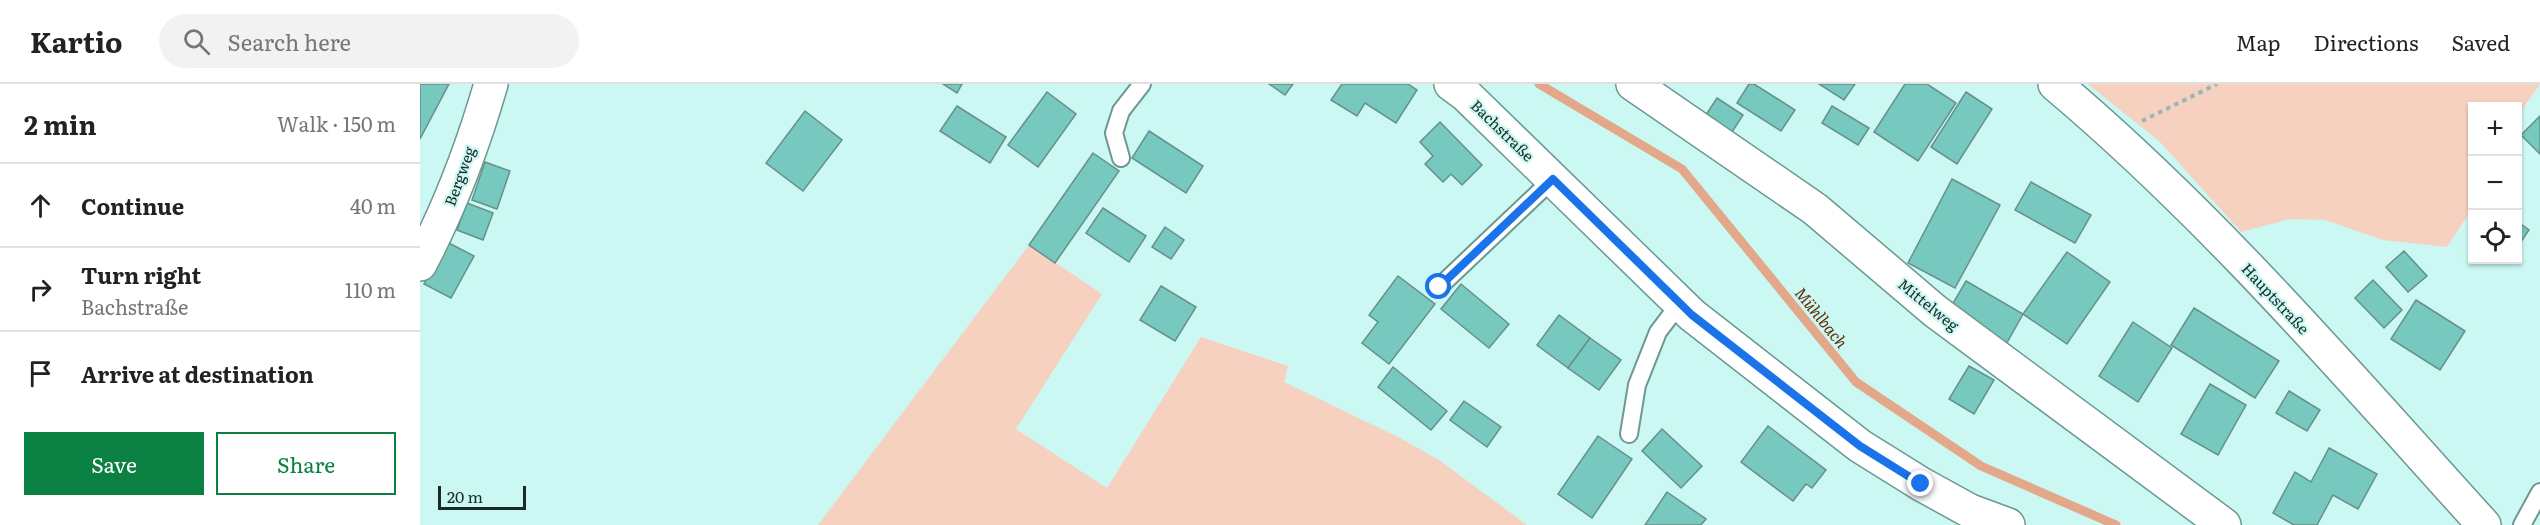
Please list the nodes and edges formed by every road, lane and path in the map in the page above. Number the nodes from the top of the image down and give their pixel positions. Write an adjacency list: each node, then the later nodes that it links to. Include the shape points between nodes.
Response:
1 (491, 84): 10 (street, Bergweg, via 443,220)
2 (1142, 84): 8 (lane, via 1121,111 1114,133)
3 (1451, 84): 9 (street, Bachstraße)
4 (1633, 84): 16 (street, Mittelweg, via 1815,209 1935,311)
5 (2055, 84): 7 (street, Hauptstraße)
6 (2217, 84): 7 (path)
7 (2114, 134): 17 (street, Hauptstraße, via 2214,231)
8 (1121, 158)
9 (1553, 179): 11 (lane); 12 (street, Bachstraße)
10 (420, 264)
11 (1439, 287)
12 (1680, 303): 13 (lane, via 1658,332 1637,385); 15 (street, Bachstraße, via 1860,446 1960,506)
13 (1629, 434)
14 (2540, 492): 18 (lane)
15 (2008, 525)
16 (2224, 525)
17 (2484, 525)
18 (2522, 525)

